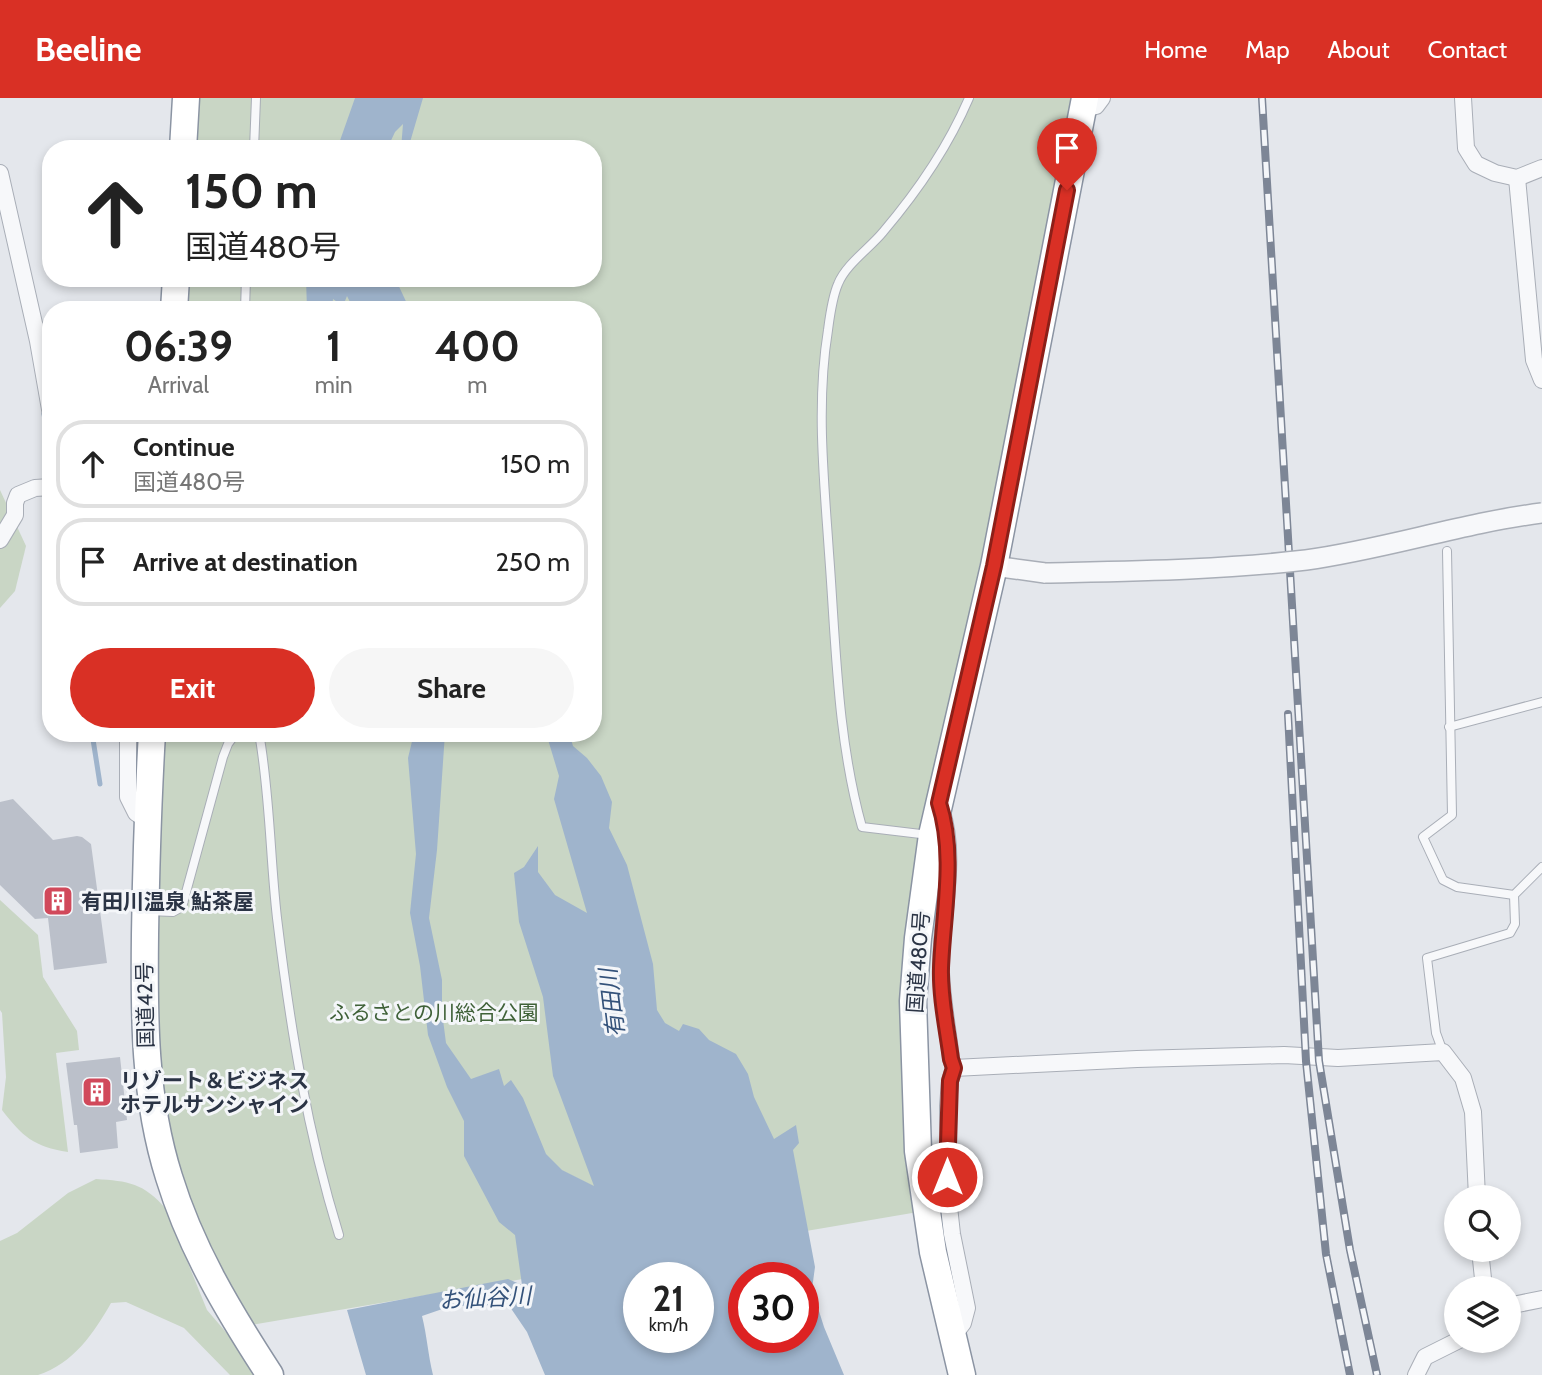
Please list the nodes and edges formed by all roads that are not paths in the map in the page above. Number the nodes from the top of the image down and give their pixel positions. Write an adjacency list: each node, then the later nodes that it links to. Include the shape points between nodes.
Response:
1 (186, 98): 6 (highway)
2 (257, 98): 7 (lane)
3 (969, 98): 27 (lane, via 923,180 840,278 832,300 820,384 837,670 855,802 862,827)
4 (1463, 98): 10 (street, via 1466,148 1476,164)
5 (1090, 102): 18 (highway, 国道480号)
6 (184, 140)
7 (255, 140)
8 (1542, 168): 10 (street)
9 (0, 173): 11 (street)
10 (1517, 178): 13 (street, via 1534,360)
11 (3, 200): 12 (street)
12 (42, 367)
13 (1542, 380)
14 (42, 488): 16 (street, via 18,495 15,515)
15 (1542, 513): 18 (street, bridge, via 1307,559 1195,569 1045,573)
16 (0, 540)
17 (1447, 551): 20 (lane)
18 (994, 566): 25 (highway, 国道480号)
19 (1542, 702): 20 (lane)
20 (1450, 727): 29 (lane, via 1452,815 1423,837 1443,880 1457,887)
21 (128, 742): 26 (street, via 128,797 136,813)
22 (151, 742): 26 (highway, 国道42号)
23 (229, 742): 30 (lane, via 182,906 173,912)
24 (260, 742): 34 (lane, via 295,1057)
25 (939, 803): 27 (highway, 国道480号); 32 (street, via 948,845 941,972)
26 (147, 820): 30 (highway, 国道42号)
27 (932, 835): 37 (highway, 国道480号, via 913,1001 915,1096 933,1252)
28 (1542, 867): 29 (lane)
29 (1514, 895): 31 (lane, via 1515,924 1510,933 1427,958 1436,1033)
30 (145, 911): 39 (highway, 国道42号, via 147,1073 168,1175 221,1297)
31 (1443, 1052): 32 (street); 33 (street, via 1462,1078 1474,1112)
32 (954, 1068): 37 (street, via 948,1106 948,1198 967,1308)
33 (1477, 1185)
34 (339, 1235)
35 (1542, 1299): 36 (street)
36 (1521, 1303)
37 (953, 1336): 40 (highway, 国道480号)
38 (1444, 1348): 41 (street, via 1425,1357)
39 (270, 1375)
40 (962, 1375)
41 (1416, 1375)

